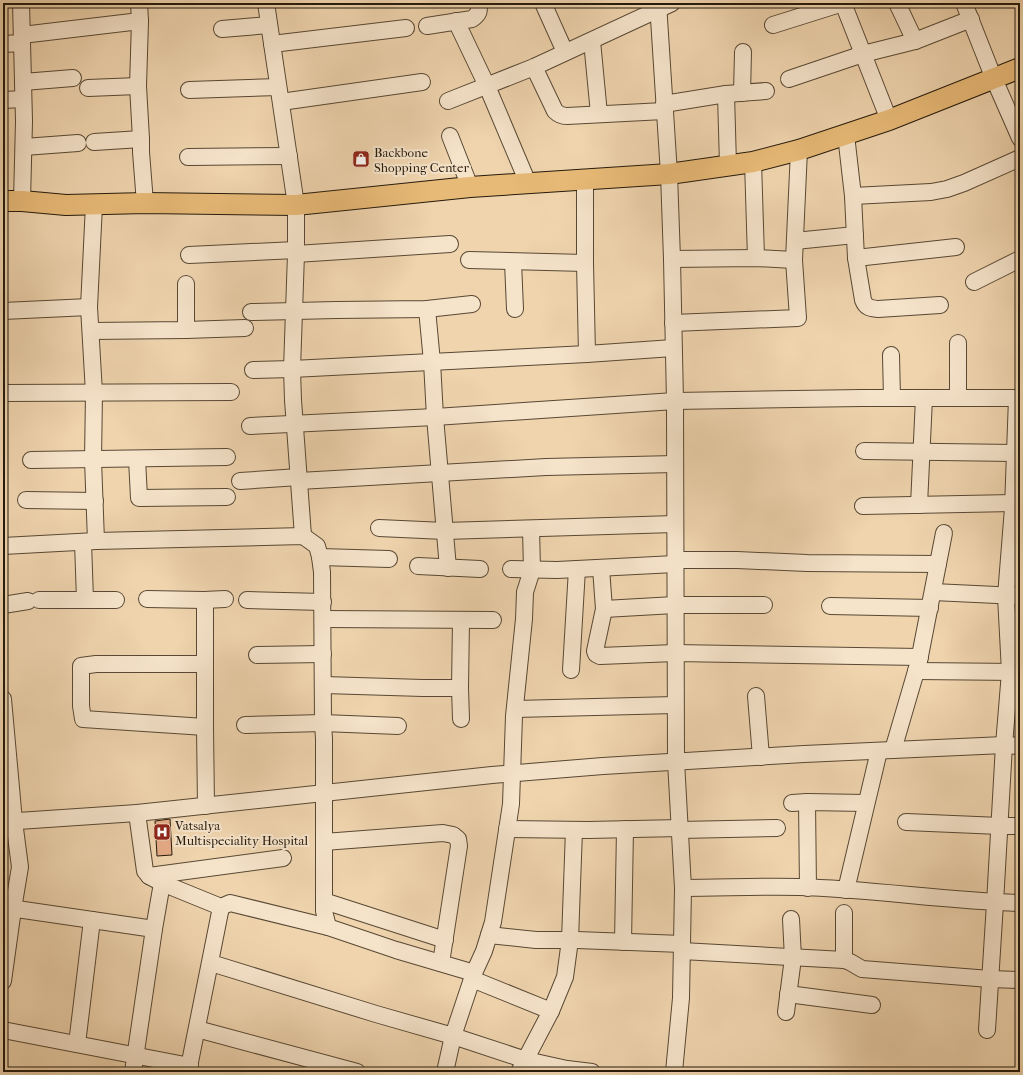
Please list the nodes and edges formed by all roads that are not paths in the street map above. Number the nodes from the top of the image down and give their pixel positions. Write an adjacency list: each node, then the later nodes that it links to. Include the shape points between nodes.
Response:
1 (21, 3): 18 (street)
2 (139, 3): 11 (street)
3 (266, 3): 13 (street)
4 (478, 3): 12 (street, via 480,9 477,15)
5 (543, 3): 23 (street)
6 (843, 3): 14 (street); 25 (street)
7 (897, 3): 20 (street)
8 (964, 3): 10 (street)
9 (663, 5): 19 (street); 44 (street)
10 (971, 19): 20 (street); 29 (street)
11 (140, 21): 18 (street); 33 (street)
12 (456, 21): 15 (street); 34 (street)
13 (269, 25): 16 (street); 22 (street)
14 (773, 25)
15 (427, 26)
16 (222, 28)
17 (406, 28): 22 (street)
18 (22, 39): 21 (street); 31 (street)
19 (592, 41): 23 (street); 45 (street)
20 (915, 41): 25 (street)
21 (3, 44)
22 (272, 44): 39 (street)
23 (566, 52): 26 (street)
24 (743, 52): 38 (street)
25 (863, 54): 30 (street); 46 (street)
26 (534, 66): 34 (street); 45 (street, via 558,114)
27 (1020, 68): 29 (main road)
28 (73, 78): 31 (street)
29 (994, 78): 46 (main road); 49 (street)
30 (790, 79)
31 (23, 82): 41 (street)
32 (422, 82): 39 (street)
33 (138, 86): 35 (street); 50 (street)
34 (486, 86): 43 (street); 62 (street)
35 (88, 88)
36 (188, 90): 39 (street)
37 (766, 91): 38 (street)
38 (742, 93): 40 (street)
39 (280, 94): 55 (street)
40 (726, 94): 44 (street); 59 (street)
41 (23, 99): 42 (street); 53 (street)
42 (3, 100)
43 (448, 101)
44 (664, 107): 45 (street); 60 (street)
45 (599, 114)
46 (889, 120): 47 (main road)
47 (846, 135): 54 (main road); 64 (street)
48 (450, 136): 63 (street)
49 (1020, 138)
50 (142, 139): 51 (street); 66 (street)
51 (94, 142)
52 (78, 143): 53 (street)
53 (24, 147): 65 (street)
54 (799, 150): 58 (main road); 70 (street)
55 (289, 156): 56 (street); 68 (street)
56 (188, 157)
57 (1020, 158): 64 (street, via 947,189)
58 (753, 162): 59 (main road); 75 (street)
59 (728, 165): 60 (main road)
60 (668, 174): 61 (main road); 78 (street)
61 (585, 180): 62 (main road); 82 (street)
62 (528, 183): 63 (main road)
63 (470, 186): 68 (main road)
64 (854, 196): 69 (street)
65 (13, 201): 67 (main road)
66 (145, 203): 67 (main road); 68 (main road)
67 (94, 205): 87 (street)
68 (296, 205): 73 (street)
69 (855, 235): 70 (street); 76 (street)
70 (796, 241): 79 (street)
71 (450, 244): 73 (street)
72 (956, 247): 76 (street)
73 (296, 252): 74 (street); 91 (street)
74 (189, 255)
75 (756, 258): 78 (street); 79 (street)
76 (856, 258): 86 (street, via 863,300 870,308)
77 (469, 260): 81 (street)
78 (672, 260): 93 (street)
79 (794, 260): 93 (street, via 798,318)
80 (1020, 260): 83 (street)
81 (513, 262): 82 (street); 89 (street)
82 (585, 263): 99 (street)
83 (974, 282)
84 (186, 284): 95 (street)
85 (472, 304): 88 (street)
86 (940, 305)
87 (89, 308): 90 (street); 96 (street)
88 (427, 309): 91 (street); 101 (street)
89 (515, 309)
90 (3, 311)
91 (294, 311): 92 (street); 102 (street)
92 (251, 312)
93 (673, 323): 98 (street)
94 (245, 328): 95 (street)
95 (186, 330): 96 (street)
96 (91, 331): 106 (street)
97 (958, 343): 109 (street)
98 (673, 348): 99 (street); 111 (street)
99 (587, 354): 101 (street)
100 (891, 355): 107 (street)
101 (432, 362): 102 (street); 112 (street)
102 (292, 369): 103 (street); 113 (street)
103 (253, 370)
104 (231, 392): 106 (street)
105 (3, 393): 106 (street)
106 (94, 393): 120 (street)
107 (892, 398): 108 (street); 111 (street)
108 (924, 398): 109 (street); 116 (street)
109 (958, 398): 110 (street)
110 (1019, 398): 121 (street)
111 (675, 401): 112 (street); 122 (street)
112 (435, 418): 113 (street); 123 (street)
113 (295, 423): 114 (street); 124 (street)
114 (250, 426)
115 (864, 451): 116 (street)
116 (922, 452): 121 (street); 130 (street)
117 (227, 457): 118 (street)
118 (137, 459): 120 (street); 126 (street, via 139,498)
119 (31, 460): 120 (street)
120 (93, 460): 128 (street)
121 (1016, 461): 129 (street)
122 (675, 464): 123 (street); 133 (street)
123 (440, 473): 124 (street); 136 (street)
124 (299, 479): 125 (street); 138 (street)
125 (240, 481)
126 (227, 498)
127 (26, 500): 128 (street)
128 (95, 501): 139 (street)
129 (1013, 504): 130 (street); 132 (street)
130 (919, 505): 131 (street)
131 (863, 506)
132 (1016, 520): 152 (street)
133 (675, 524): 135 (street); 143 (street)
134 (378, 528): 136 (street)
135 (531, 529): 136 (street); 151 (street)
136 (445, 531): 146 (street)
137 (944, 533): 144 (street)
138 (304, 536): 139 (street); 141 (street, via 317,546)
139 (90, 542): 140 (street); 155 (street)
140 (3, 546)
141 (320, 557): 142 (street); 160 (street)
142 (389, 559)
143 (675, 562): 144 (street, via 737,560); 147 (street); 162 (street)
144 (938, 564): 159 (street)
145 (418, 566): 146 (street)
146 (448, 568): 148 (street)
147 (601, 568): 150 (street); 165 (street)
148 (480, 569)
149 (511, 569): 151 (street)
150 (577, 569): 151 (street); 174 (street)
151 (532, 570): 181 (street, via 525,592)
152 (1013, 596): 159 (street); 175 (street)
153 (147, 599): 157 (street)
154 (225, 599): 157 (street)
155 (85, 600): 156 (street); 161 (street, via 34,601)
156 (116, 600)
157 (205, 600): 172 (street)
158 (247, 600): 160 (street)
159 (931, 600): 164 (street); 173 (street)
160 (323, 602): 166 (street)
161 (3, 605)
162 (675, 605): 163 (street); 165 (street); 169 (street)
163 (764, 605)
164 (830, 606)
165 (604, 609): 169 (street, via 596,654 600,656)
166 (323, 619): 167 (street); 170 (street)
167 (462, 620): 168 (street); 177 (street)
168 (493, 620)
169 (675, 653): 173 (street); 180 (street)
170 (323, 654): 171 (street); 176 (street)
171 (257, 655)
172 (205, 664): 185 (street); 185 (street, via 81,666 83,719)
173 (918, 664): 175 (street); 188 (street)
174 (571, 670)
175 (1015, 672): 187 (street)
176 (324, 685): 177 (street); 183 (street)
177 (460, 688): 182 (street)
178 (756, 696): 189 (street)
179 (3, 700): 196 (street)
180 (676, 705): 181 (street); 190 (street)
181 (515, 709): 191 (street)
182 (461, 719)
183 (323, 723): 184 (street); 186 (street); 192 (street)
184 (245, 725)
185 (205, 726): 194 (street)
186 (398, 726)
187 (1012, 745): 188 (street); 198 (street)
188 (886, 750): 189 (street); 193 (street)
189 (761, 757): 190 (street)
190 (676, 761): 191 (street); 203 (street)
191 (513, 773): 192 (street); 201 (street)
192 (324, 793): 194 (street); 205 (street)
193 (866, 803): 209 (street, via 800,803); 210 (street)
194 (206, 806): 195 (street)
195 (137, 813): 196 (street); 207 (street, via 145,871)
196 (9, 821): 215 (street, via 20,867)
197 (906, 822): 198 (street)
198 (1000, 826): 199 (street); 212 (street)
199 (1020, 826)
200 (777, 828): 203 (street)
201 (507, 829): 204 (street); 221 (street)
202 (625, 829): 203 (street); 204 (street); 224 (street)
203 (680, 829): 208 (street)
204 (574, 830): 223 (street)
205 (324, 842): 211 (street); 222 (street, via 443,833 454,835 459,846)
206 (283, 858): 207 (street)
207 (156, 879): 214 (street); 220 (street)
208 (683, 888): 209 (street); 225 (street)
209 (808, 888): 210 (street)
210 (846, 890): 212 (street)
211 (324, 901): 219 (street); 222 (street)
212 (995, 902): 213 (street); 231 (street)
213 (1020, 903)
214 (221, 907): 219 (street, via 230,903); 228 (street)
215 (8, 908): 218 (street); 233 (street)
216 (844, 913): 227 (street)
217 (791, 919): 226 (street)
218 (92, 920): 220 (street); 242 (street)
219 (328, 927): 229 (street)
220 (154, 929): 243 (street)
221 (489, 934): 223 (street, via 536,940); 230 (street)
222 (445, 940): 229 (street)
223 (570, 940): 224 (street); 236 (street, via 565,977)
224 (624, 942): 225 (street)
225 (682, 948): 226 (street); 250 (street, via 681,998)
226 (793, 958): 227 (street); 234 (street)
227 (844, 960): 231 (street, via 862,969)
228 (211, 963): 238 (street); 241 (street)
229 (441, 963): 230 (street)
230 (473, 976): 236 (street); 241 (street)
231 (990, 979): 232 (street); 240 (street)
232 (1020, 980)
233 (3, 981)
234 (788, 994): 235 (street); 237 (street)
235 (872, 1005)
236 (551, 1011): 244 (street)
237 (786, 1012)
238 (197, 1029): 245 (street); 247 (street)
239 (3, 1030): 242 (street)
240 (986, 1030)
241 (452, 1036): 244 (street); 248 (street)
242 (77, 1044): 243 (street)
243 (136, 1056): 245 (street); 246 (street)
244 (523, 1066): 249 (street)
245 (189, 1069)
246 (134, 1072)
247 (357, 1072)
248 (445, 1072)
249 (592, 1072)
250 (674, 1072)

